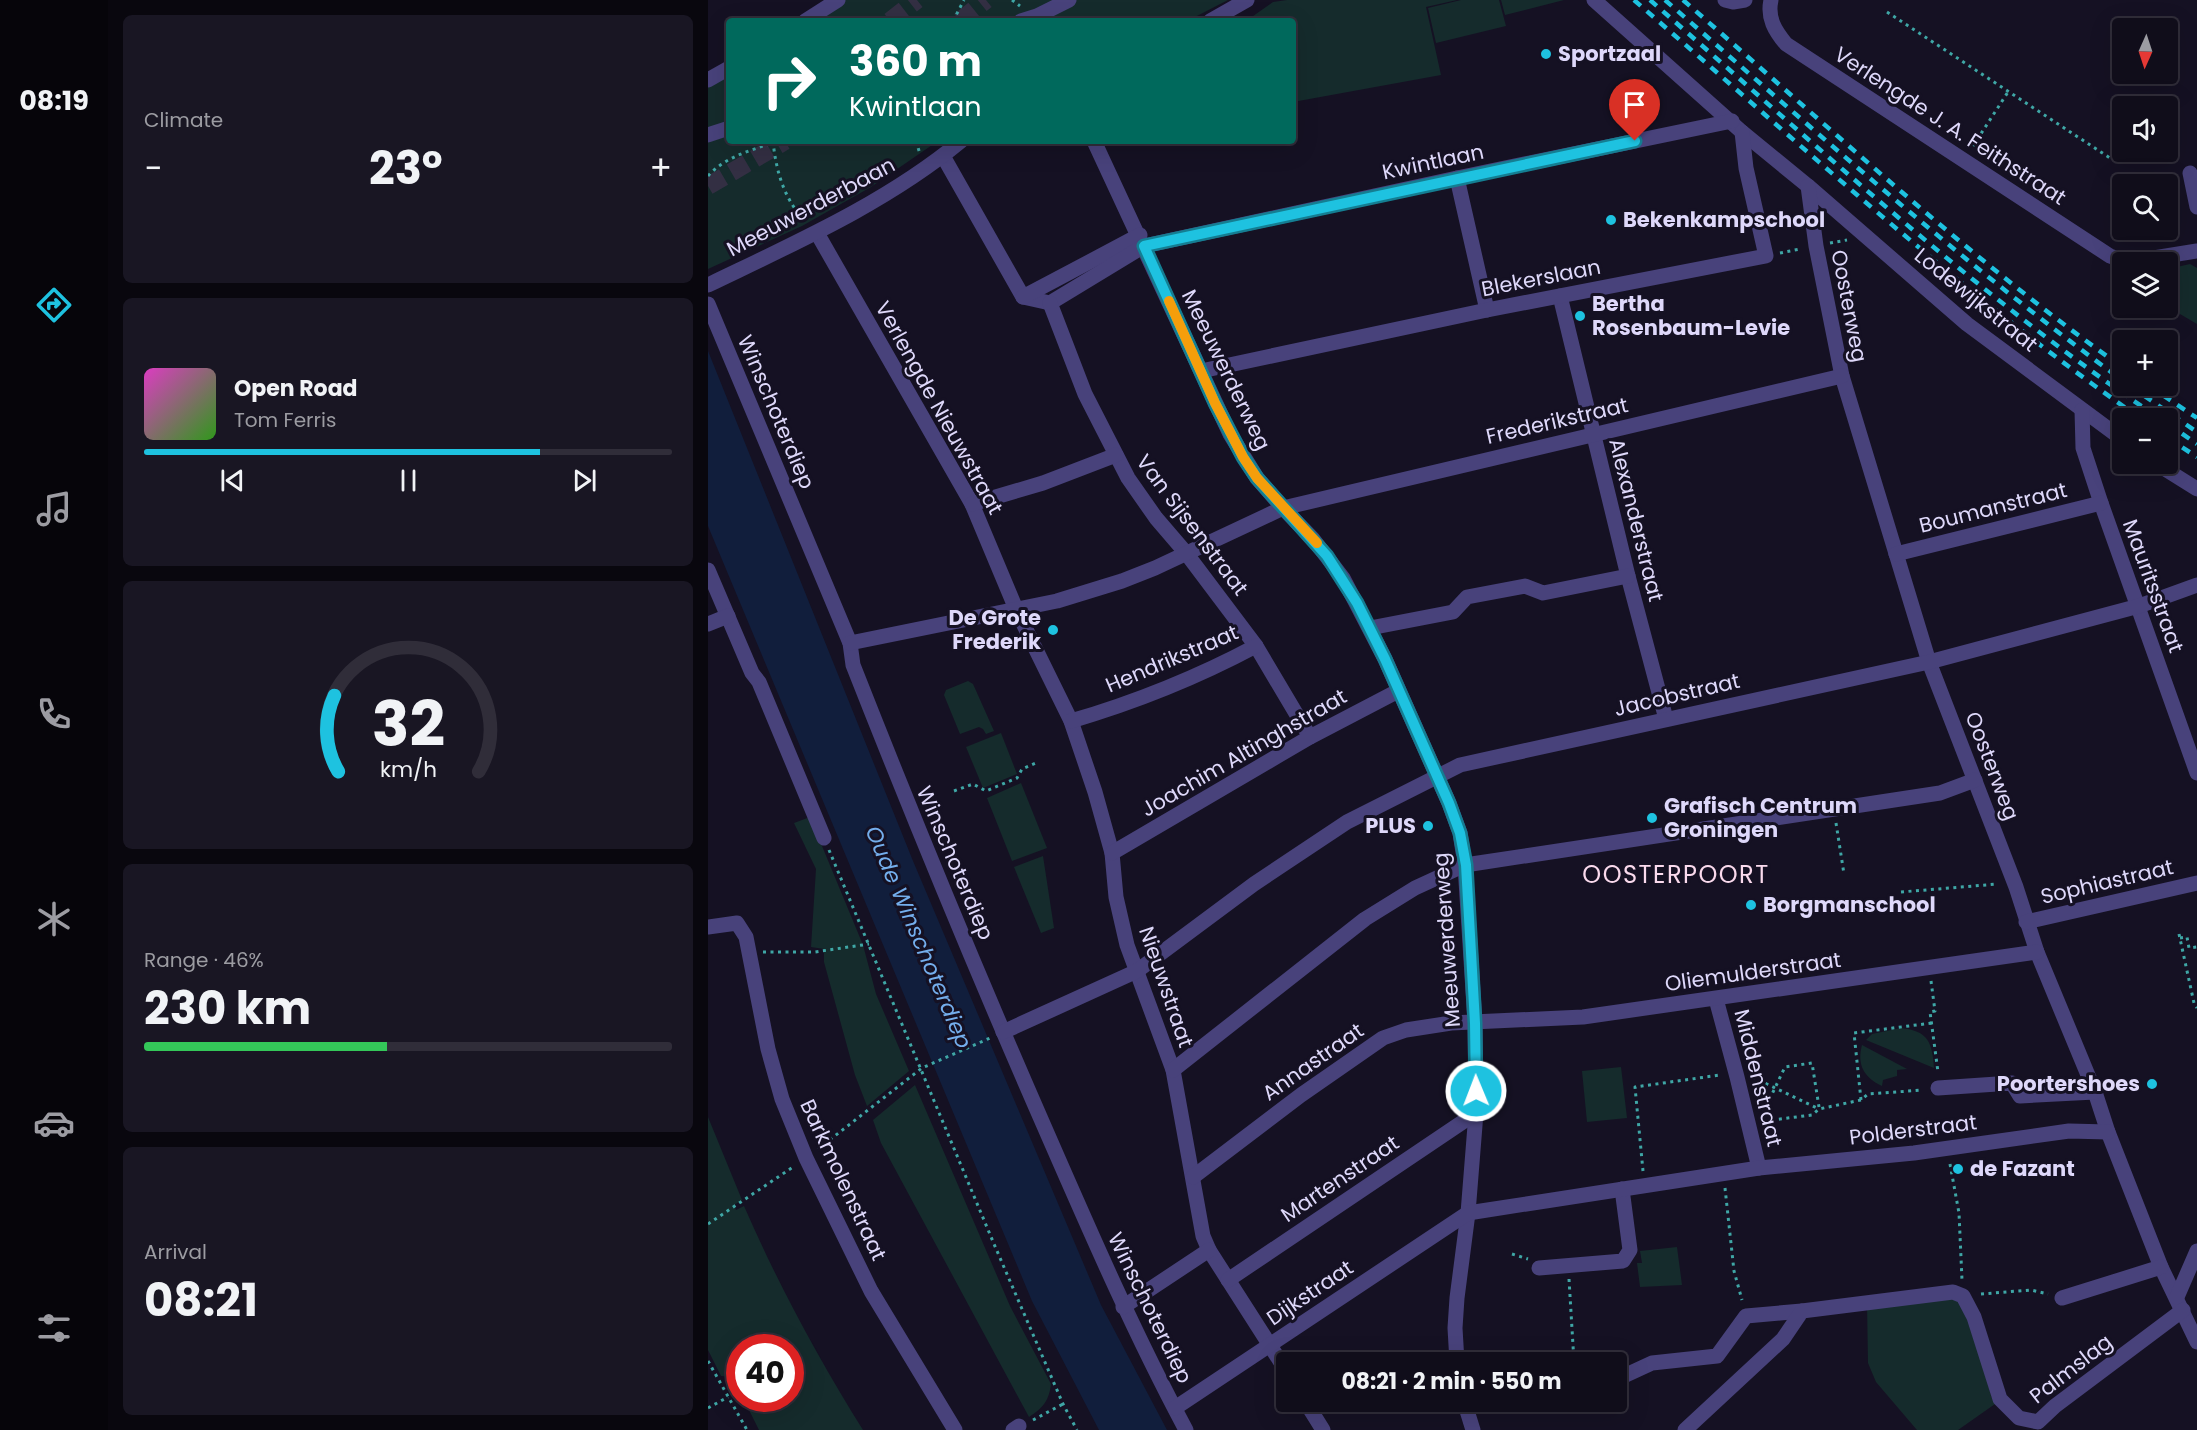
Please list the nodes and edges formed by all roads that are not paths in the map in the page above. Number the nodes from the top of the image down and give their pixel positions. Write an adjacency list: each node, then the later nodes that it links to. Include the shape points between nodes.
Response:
1 (838, 0): 8 (street)
2 (1069, 0): 9 (street)
3 (1247, 0): 10 (street)
4 (1594, 0): 13 (street, Lodewijkstraat)
5 (1725, 0): 6 (street)
6 (1745, 0)
7 (1771, 0): 27 (street, Verlengde J. A. Feithstraat, via 1772,23 1786,44)
8 (810, 18)
9 (1031, 18)
10 (1215, 18)
11 (726, 70): 12 (street)
12 (708, 80)
13 (1737, 127): 20 (street, Kwintlaan); 21 (street, Lodewijkstraat); 29 (street, Blekerslaan, via 1766,256)
14 (726, 129): 15 (street)
15 (708, 135)
16 (957, 144): 18 (street, Meeuwerderbaan)
17 (1095, 144): 24 (street, Meeuwerderweg)
18 (943, 156): 23 (street, Meeuwerderbaan); 30 (street)
19 (2190, 173): 22 (street)
20 (1457, 178): 24 (street, Kwintlaan); 33 (street)
21 (1808, 186): 35 (street, Oosterweg); 36 (street, Lodewijkstraat, via 1967,324)
22 (2197, 207)
23 (817, 233): 28 (street, Meeuwerderbaan); 43 (street, Verlengde Nieuwstraat)
24 (1142, 241): 30 (street); 31 (street); 34 (street, Meeuwerderweg)
25 (2197, 251): 26 (street)
26 (2178, 254)
27 (2112, 257)
28 (708, 285)
29 (1560, 296): 33 (street, Blekerslaan); 38 (street, Alexanderstraat)
30 (1023, 297): 31 (street)
31 (1050, 303): 39 (street, Van Sijsenstraat, via 1085,394)
32 (708, 304): 55 (street, Winschoterdiep)
33 (1487, 310): 34 (street, Blekerslaan)
34 (1202, 371): 44 (street, Meeuwerderweg, via 1243,457)
35 (1842, 376): 38 (street, Frederikstraat); 46 (street, Oosterweg)
36 (2082, 410): 37 (street, Lodewijkstraat); 42 (street, Mauritsstraat, via 2083,448)
37 (2112, 432)
38 (1592, 435): 44 (street, Frederikstraat); 47 (street, Alexanderstraat)
39 (1116, 455): 43 (street); 45 (street, Van Sijsenstraat, via 1143,500)
40 (2173, 474): 41 (street)
41 (2197, 489)
42 (2100, 503): 46 (street, Boumanstraat); 50 (street, Mauritsstraat)
43 (972, 504): 51 (street, Verlengde Nieuwstraat)
44 (1283, 508): 45 (street, Frederikstraat); 54 (street, Meeuwerderweg, via 1314,539 1343,578)
45 (1186, 552): 51 (street, Frederikstraat, via 1122,581); 56 (street, Van Sijsenstraat)
46 (1896, 554): 57 (street, Oosterweg)
47 (1628, 576): 54 (street, via 1543,593 1525,586 1467,597 1453,612); 59 (street, Alexanderstraat)
48 (710, 580): 52 (street)
49 (2197, 585): 50 (street, Jacobstraat)
50 (2139, 606): 57 (street, Jacobstraat); 62 (street, Mauritsstraat)
51 (1016, 609): 55 (street, Frederikstraat); 60 (street, Nieuwstraat)
52 (728, 616): 53 (street); 65 (street)
53 (708, 624)
54 (1370, 628): 58 (street, Meeuwerderweg)
55 (850, 643): 75 (street, Winschoterdiep, via 853,665)
56 (1256, 646): 60 (street, Hendrikstraat, via 1161,692); 61 (street, Van Sijsenstraat)
57 (1929, 662): 59 (street, Jacobstraat); 64 (street, Oosterweg)
58 (1398, 691): 61 (street, Joachim Altinghstraat); 63 (street, Meeuwerderweg)
59 (1666, 719): 63 (street, Jacobstraat, via 1460,765)
60 (1071, 721): 66 (street, Nieuwstraat)
61 (1310, 737): 66 (street, Joachim Altinghstraat)
62 (2197, 773)
63 (1437, 776): 67 (street, Meeuwerderweg, via 1460,833); 72 (street, Jacobstraat, via 1347,822 1254,884)
64 (1975, 780): 67 (street, via 1940,793); 69 (street, Oosterweg)
65 (824, 838)
66 (1112, 853): 72 (street, Nieuwstraat, via 1120,918)
67 (1466, 865): 74 (street, Meeuwerderweg); 76 (street, via 1415,888 1365,919)
68 (2197, 883): 69 (street, Sophiastraat)
69 (2026, 922): 71 (street, Oosterweg)
70 (708, 927): 102 (street, Barkmolenstraat, via 737,923 746,938 768,1048 782,1099 806,1158 871,1291)
71 (2037, 952): 73 (street, Oliemulderstraat); 78 (street, Oosterweg)
72 (1137, 971): 75 (street, Jacobstraat); 76 (street, Nieuwstraat)
73 (1716, 999): 74 (street, Oliemulderstraat, via 1583,1017); 81 (street, Middenstraat)
74 (1475, 1023): 79 (street, Meeuwerderweg); 82 (street, Annastraat, via 1428,1025 1383,1038)
75 (997, 1034): 92 (street, Winschoterdiep)
76 (1173, 1070): 82 (street, Nieuwstraat)
77 (1939, 1088): 78 (street, via 2012,1083 2020,1096)
78 (2094, 1092): 80 (street, Oosterweg)
79 (1476, 1113): 84 (street, Meeuwerderweg); 89 (street, Martenstraat)
80 (2108, 1132): 81 (street, Polderstraat, via 2069,1131); 87 (street, Oosterweg)
81 (1759, 1168): 83 (street, Polderstraat)
82 (1193, 1177): 85 (street, Nieuwstraat)
83 (1622, 1189): 84 (street, Polderstraat); 88 (street, via 1630,1250 1623,1261)
84 (1468, 1213): 95 (street, Dijkstraat); 96 (street, Meeuwerderweg, via 1457,1298)
85 (1209, 1250): 89 (street, Nieuwstraat); 92 (street)
86 (2197, 1251): 91 (street)
87 (2161, 1267): 90 (street); 91 (street, Oosterweg)
88 (1539, 1268)
89 (1228, 1280): 95 (street, Nieuwstraat)
90 (2062, 1298)
91 (2180, 1303): 93 (street, Palmslag, via 2038,1422 2019,1418 2000,1399 1974,1317 1963,1296 1953,1292); 94 (street, Oosterweg)
92 (1123, 1307): 99 (street, Winschoterdiep)
93 (1802, 1311): 98 (street, via 1746,1316 1717,1356 1652,1363); 106 (street, via 1783,1339)
94 (2197, 1342)
95 (1270, 1345): 97 (street, Nieuwstraat); 99 (street, Dijkstraat)
96 (1456, 1352)
97 (1276, 1355)
98 (1627, 1373)
99 (1175, 1408): 103 (street, Winschoterdiep)
100 (1312, 1412): 104 (street)
101 (1467, 1412): 105 (street)
102 (955, 1430)
103 (1186, 1430)
104 (1323, 1430)
105 (1473, 1430)
106 (1685, 1430)

